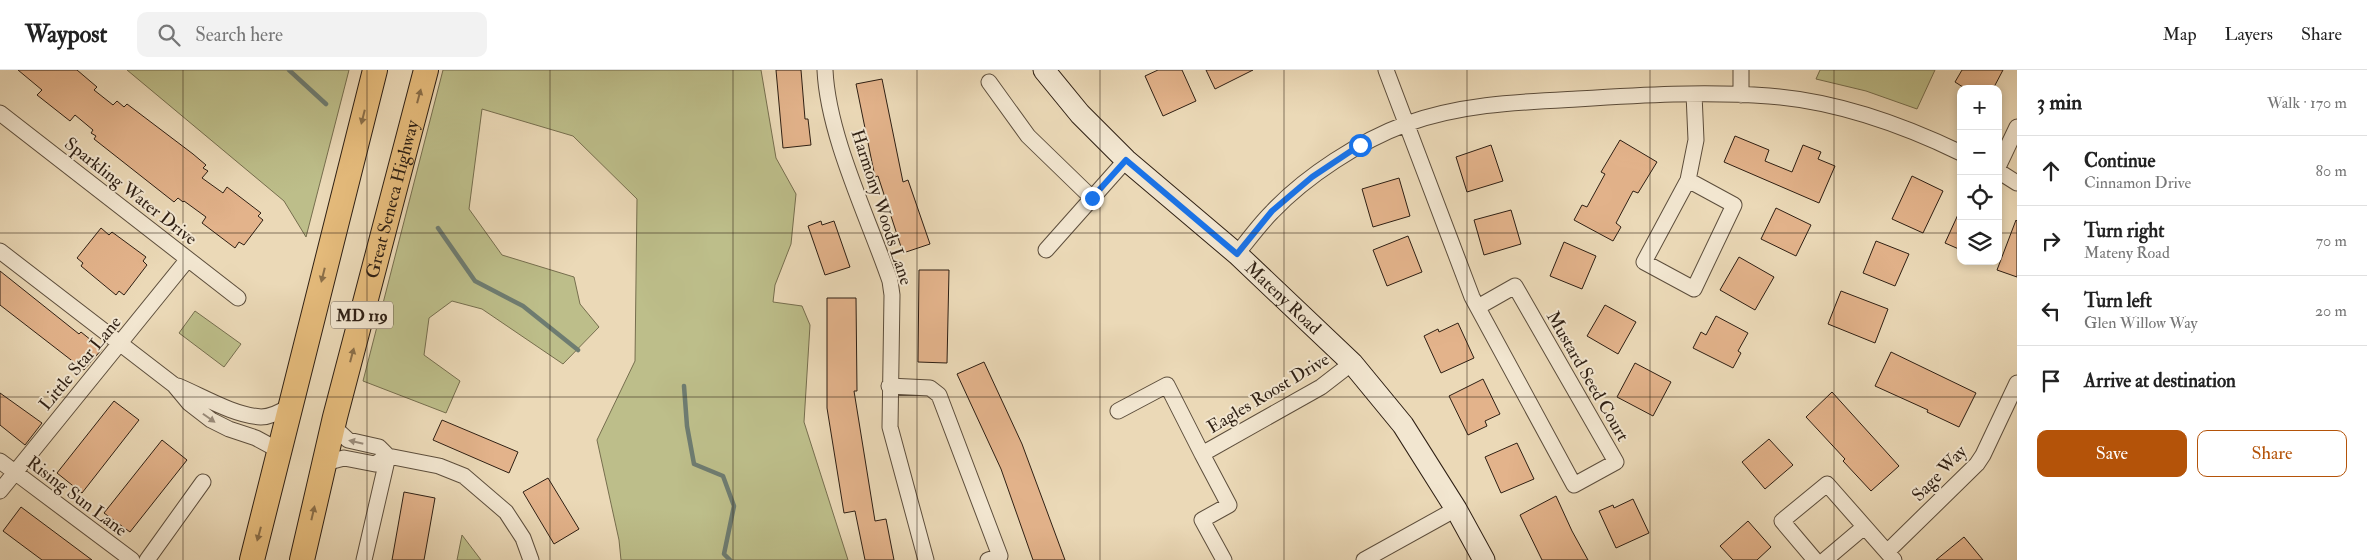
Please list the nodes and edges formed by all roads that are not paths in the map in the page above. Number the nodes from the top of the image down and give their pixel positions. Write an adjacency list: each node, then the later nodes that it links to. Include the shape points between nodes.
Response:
1 (375, 70): 31 (main road, MD 119, one-way to 31)
2 (426, 70): 33 (main road, Great Seneca Highway / MD 119, one-way to 2)
3 (825, 70): 30 (street, Harmony Woods Lane, via 826,88 844,154 890,281)
4 (1044, 70): 14 (street, Mateny Road, via 1080,114)
5 (1386, 70): 11 (street, Mustard Seed Court)
6 (1741, 70): 9 (street)
7 (989, 82): 19 (street, via 1028,136)
8 (1694, 94): 9 (street); 11 (street, via 1499,103); 17 (street, via 1696,140)
9 (1741, 95): 13 (street, via 1771,96 1839,108 1914,131)
10 (0, 113): 23 (street, Sparkling Water Drive)
11 (1406, 124): 22 (street, via 1360,145 1312,177 1272,211); 25 (street, Mustard Seed Court)
12 (2017, 127): 15 (street)
13 (1957, 151)
14 (1126, 160): 19 (street); 22 (street, Mateny Road)
15 (2002, 160)
16 (2002, 172): 18 (street)
17 (1688, 180): 17 (street, via 1644,262 1694,289 1734,206)
18 (2017, 183)
19 (1092, 198): 20 (street)
20 (1046, 250)
21 (0, 251): 26 (street)
22 (1237, 254): 27 (street, Mateny Road)
23 (188, 259): 24 (street, Sparkling Water Drive); 26 (street, Little Star Lane)
24 (238, 298)
25 (1478, 307): 25 (street, Mustard Seed Court, via 1574,485 1616,462 1515,286)
26 (120, 344): 29 (street); 39 (street, Little Star Lane)
27 (1352, 363): 35 (street, Eagles Roost Drive, via 1321,387); 42 (street, Mateny Road, via 1403,425)
28 (2017, 383): 44 (street, Sage Way, via 1977,464)
29 (174, 385): 31 (street, via 230,409 263,417); 34 (street, one-way to 34, via 211,420)
30 (889, 386): 51 (street, Harmony Woods Lane, via 890,427); 52 (street, via 930,388 939,395 1000,556)
31 (290, 406): 34 (main road, MD 119)
32 (1118, 411): 35 (street, Eagles Roost Drive, via 1167,384)
33 (335, 417): 36 (street, one-way to 33, via 379,447 348,440 336,429); 38 (main road, Great Seneca Highway / MD 119)
34 (280, 451): 47 (main road, MD 119, one-way to 47)
35 (1202, 454): 53 (street, Eagles Roost Drive, via 1229,505 1202,520)
36 (388, 456): 38 (street, via 375,464 344,458); 49 (street); 50 (street, via 439,466 464,476 506,512)
37 (0, 461): 39 (street, Rising Sun Lane)
38 (325, 463): 48 (main road, Great Seneca Highway / MD 119, one-way to 38)
39 (15, 473): 41 (street, Little Star Lane); 45 (street, Rising Sun Lane)
40 (203, 482): 46 (street)
41 (0, 491)
42 (1456, 509): 54 (street); 55 (street, Mateny Road)
43 (1864, 527): 44 (street); 56 (street, via 1827,484 1782,521); 57 (street)
44 (1890, 556)
45 (132, 560)
46 (147, 560)
47 (252, 560)
48 (302, 560)
49 (364, 560)
50 (531, 560)
51 (926, 560)
52 (988, 560)
53 (1224, 560)
54 (1364, 560)
55 (1484, 560)
56 (1815, 560)
57 (1825, 560)

